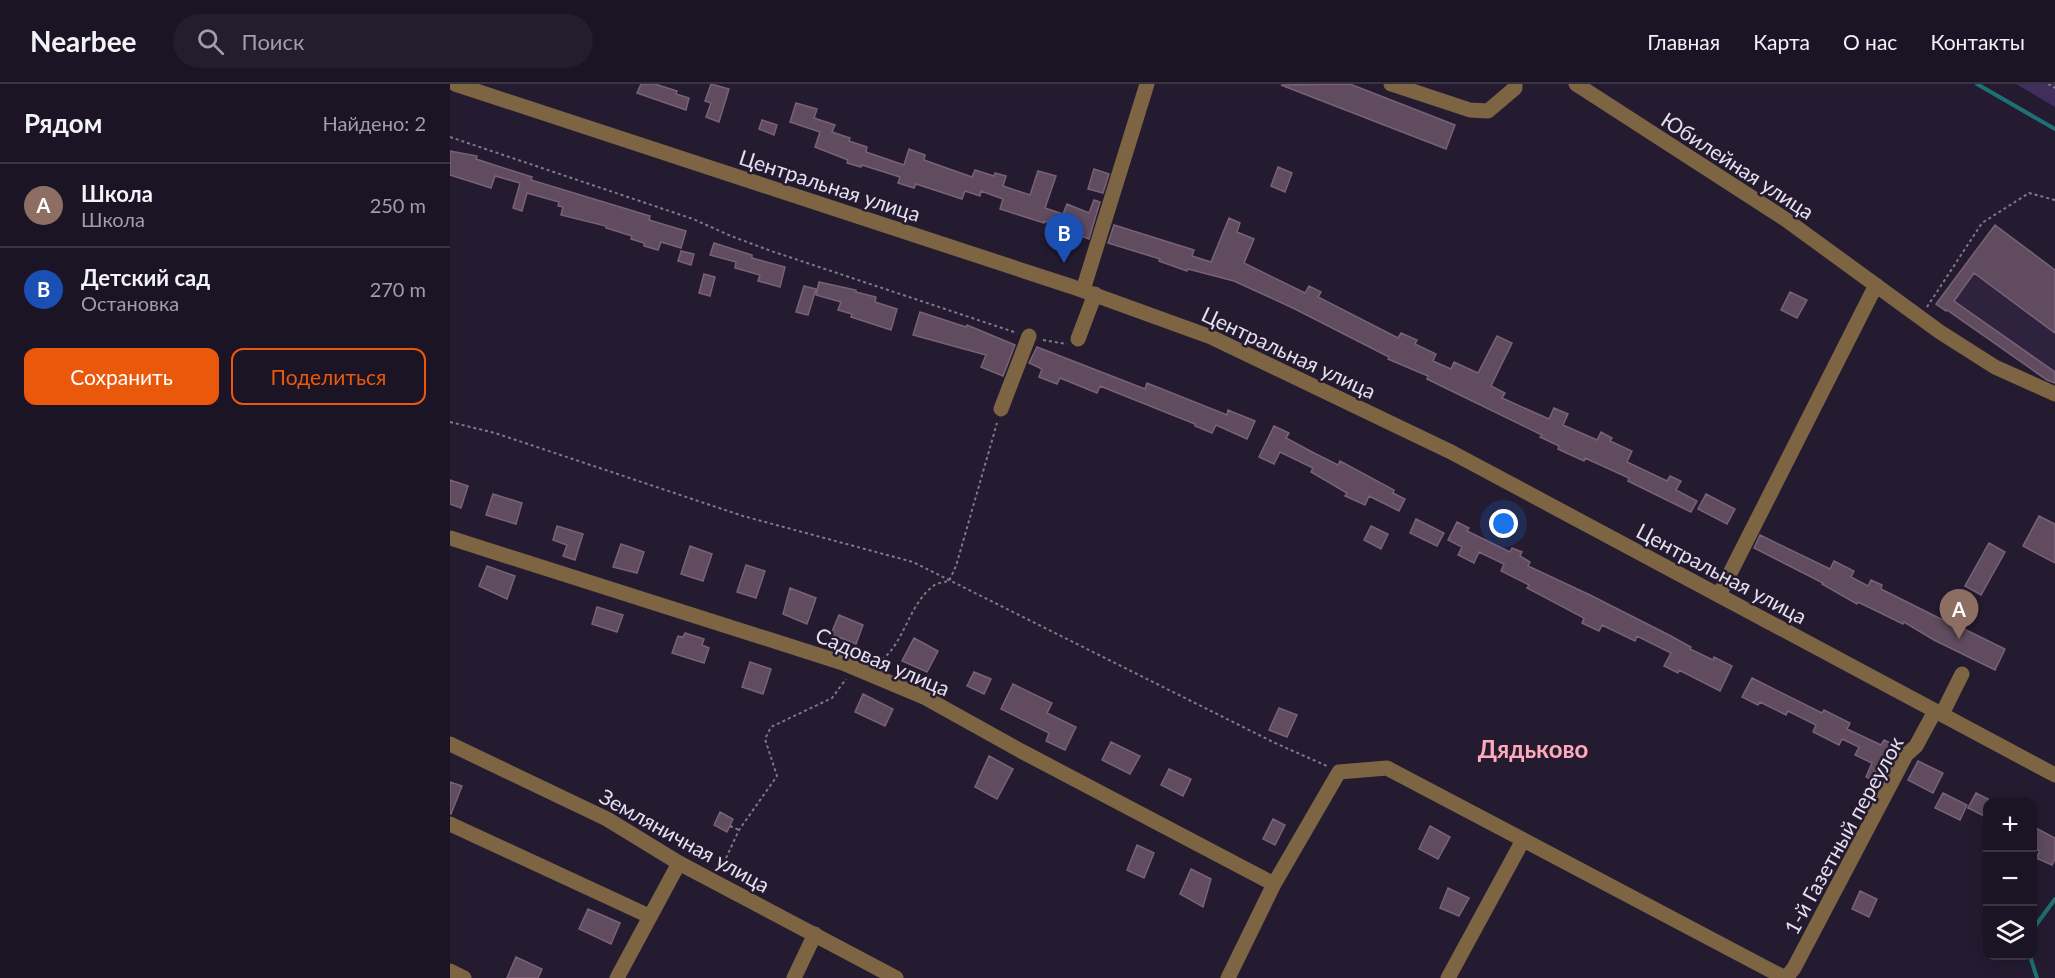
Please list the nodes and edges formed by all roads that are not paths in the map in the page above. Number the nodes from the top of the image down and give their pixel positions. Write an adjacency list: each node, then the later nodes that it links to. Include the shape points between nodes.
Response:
1 (455, 84): 6 (street, Центральная улица)
2 (1147, 84): 8 (street)
3 (1391, 84): 4 (street, via 1479,111 1488,111)
4 (1515, 84)
5 (1576, 84): 7 (street, Юбилейная улица, via 1785,219)
6 (477, 87): 8 (street, Центральная улица)
7 (1876, 285): 11 (street, Юбилейная улица, via 1995,367); 14 (street)
8 (1089, 292): 10 (street); 14 (street, Центральная улица, via 1211,337 1451,452)
9 (1029, 336): 12 (street)
10 (1076, 343)
11 (2055, 394)
12 (1001, 409)
13 (450, 538): 22 (street, Садовая улица, via 858,669 924,697)
14 (1719, 596): 16 (street, Центральная улица)
15 (1962, 674): 16 (street, 1-й Газетный переулок)
16 (1938, 712): 18 (street, Центральная улица); 32 (street, 1-й Газетный переулок, via 1906,755)
17 (450, 744): 21 (street, Земляничная улица, via 607,819)
18 (2055, 775)
19 (450, 824): 23 (street)
20 (1523, 840): 22 (street, via 1387,768 1339,772); 31 (street); 32 (street)
21 (678, 863): 23 (street); 24 (street, Земляничная улица)
22 (1274, 884): 30 (street)
23 (649, 916): 27 (street)
24 (815, 934): 28 (street); 29 (street, Земляничная улица)
25 (450, 971): 26 (street)
26 (464, 978)
27 (617, 978)
28 (794, 978)
29 (896, 978)
30 (1228, 978)
31 (1448, 978)
32 (1786, 978)

